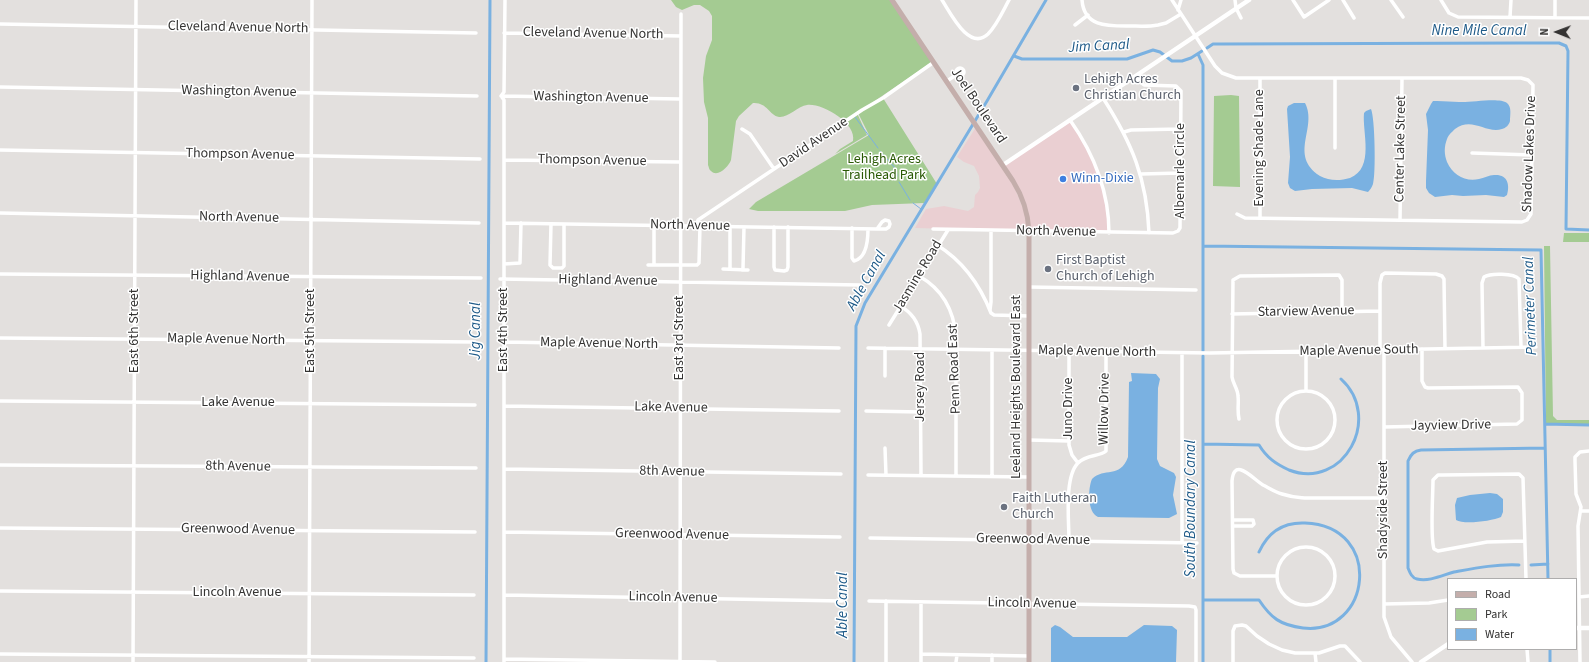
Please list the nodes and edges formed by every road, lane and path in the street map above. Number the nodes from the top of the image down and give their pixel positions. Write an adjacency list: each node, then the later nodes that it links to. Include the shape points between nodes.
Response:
1 (136, 0): 32 (street, East 6th Street)
2 (312, 0): 33 (street, East 5th Street)
3 (505, 0): 35 (street, East 4th Street)
4 (892, 0): 38 (main road, Joel Boulevard)
5 (942, 0): 6 (street, via 965,34 975,38 988,34)
6 (1009, 0)
7 (1082, 0): 23 (street)
8 (1172, 0): 20 (street, Shadow Lakes Drive)
9 (1181, 0): 20 (street)
10 (1235, 0): 19 (street)
11 (1249, 0): 19 (street)
12 (1293, 0): 13 (street, via 1304,17)
13 (1329, 0)
14 (1343, 0): 28 (street)
15 (1392, 0): 24 (street)
16 (1440, 0): 25 (street, via 1449,13 1455,16)
17 (1510, 0): 25 (street)
18 (1555, 0): 26 (street)
19 (1236, 8): 27 (street); 37 (street)
20 (1178, 10): 22 (street, Shadow Lakes Drive)
21 (681, 14): 36 (street, East 3rd Street)
22 (1181, 14): 23 (street, via 1166,23 1150,26 1106,25 1098,23); 37 (street, Shadow Lakes Drive)
23 (1088, 15): 31 (street)
24 (1403, 17)
25 (1510, 17): 26 (street)
26 (1555, 17): 29 (street)
27 (1241, 18)
28 (1354, 18)
29 (1589, 18)
30 (0, 24): 32 (street, Cleveland Avenue North)
31 (1075, 25)
32 (136, 26): 33 (street, Cleveland Avenue North); 46 (street, East 6th Street)
33 (312, 30): 34 (street, Cleveland Avenue North); 47 (street, East 5th Street)
34 (476, 32)
35 (504, 33): 36 (street, Cleveland Avenue North); 49 (street, East 4th Street, via 504,92)
36 (681, 36): 51 (street, East 3rd Street)
37 (1195, 36): 40 (street); 41 (street, Shadow Lakes Drive, via 1222,73 1236,78)
38 (934, 62): 44 (main road, Joel Boulevard); 66 (street, David Avenue)
39 (956, 74): 44 (street)
40 (1136, 76): 50 (street); 54 (street, Albemarle Circle, via 1144,85 1179,88)
41 (1260, 78): 42 (street, Shadow Lakes Drive); 72 (street, Evening Shade Lane)
42 (1335, 79): 43 (street, Shadow Lakes Drive); 56 (street)
43 (1402, 79): 60 (street, Shadow Lakes Drive, via 1528,80 1533,85); 74 (street, Center Lake Street)
44 (947, 81): 65 (main road, Joel Boulevard)
45 (0, 87): 46 (street, Washington Avenue)
46 (136, 90): 47 (street, Washington Avenue); 58 (street, East 6th Street)
47 (312, 93): 48 (street, Washington Avenue); 61 (street, East 5th Street)
48 (477, 96)
49 (501, 96): 51 (street, Washington Avenue); 63 (street, East 4th Street, via 504,100)
50 (1103, 98): 52 (street); 55 (street)
51 (680, 99): 64 (street, East 3rd Street)
52 (1070, 120): 65 (street); 95 (street, via 1086,144 1097,169 1106,201)
53 (742, 129): 66 (street, via 750,134)
54 (1181, 129): 55 (street); 67 (street, Albemarle Circle)
55 (1124, 132): 68 (street)
56 (1335, 148)
57 (0, 150): 58 (street, Thompson Avenue)
58 (136, 153): 61 (street, Thompson Avenue); 71 (street, East 6th Street)
59 (1472, 153): 60 (street)
60 (1532, 155): 74 (street, Shadow Lakes Drive, via 1531,214 1528,220)
61 (312, 156): 62 (street, Thompson Avenue); 73 (street, East 5th Street)
62 (480, 159)
63 (504, 160): 64 (street, Thompson Avenue); 76 (street, East 4th Street)
64 (680, 162): 81 (street, East 3rd Street)
65 (1003, 165): 93 (main road, Joel Boulevard, via 1024,203)
66 (774, 169): 82 (street, David Avenue, via 698,220)
67 (1181, 173): 68 (street); 94 (street, Albemarle Circle)
68 (1140, 174): 96 (street)
69 (0, 213): 71 (street, North Avenue)
70 (1236, 214): 72 (street, Shadow Lakes Drive, via 1245,218)
71 (135, 216): 73 (street, North Avenue); 109 (street, East 6th Street)
72 (1260, 218): 74 (street, Shadow Lakes Drive)
73 (312, 220): 75 (street, North Avenue); 111 (street, East 5th Street)
74 (1400, 220)
75 (479, 223)
76 (504, 223): 77 (street, North Avenue); 98 (street, East 4th Street)
77 (521, 223): 78 (street, North Avenue); 98 (street, via 520,263)
78 (551, 224): 79 (street, North Avenue); 79 (street, via 550,265 553,268 564,266)
79 (564, 224): 80 (street, North Avenue)
80 (654, 226): 81 (street, North Avenue); 100 (street)
81 (680, 226): 82 (street, North Avenue); 101 (street, East 3rd Street)
82 (698, 226): 83 (street, North Avenue); 101 (street, via 699,263)
83 (730, 226): 84 (street, North Avenue); 102 (street)
84 (744, 227): 85 (street, North Avenue); 104 (street)
85 (774, 227): 86 (street, North Avenue); 107 (street, via 774,267 775,270)
86 (788, 227): 87 (street, North Avenue); 107 (street, via 788,267)
87 (852, 228): 88 (street, North Avenue); 88 (street, via 854,261 860,258 867,245)
88 (868, 229): 89 (street, North Avenue)
89 (877, 229)
90 (933, 229): 91 (street, North Avenue)
91 (948, 230): 92 (street, North Avenue); 97 (street, Jasmine Road)
92 (991, 230): 93 (street, North Avenue); 119 (street)
93 (1029, 231): 95 (street, North Avenue); 116 (main road, Leeland Heights Boulevard East)
94 (1178, 231): 96 (street, North Avenue, via 1173,234)
95 (1109, 233): 96 (street, North Avenue)
96 (1149, 233)
97 (937, 245): 110 (street, Jasmine Road); 119 (street, via 969,273)
98 (504, 264): 113 (street, East 4th Street)
99 (648, 265): 100 (street)
100 (654, 265): 101 (street)
101 (680, 265): 114 (street, East 3rd Street)
102 (731, 269): 103 (street); 104 (street)
103 (724, 270)
104 (742, 270): 105 (street)
105 (748, 270)
106 (792, 270): 107 (street)
107 (785, 271)
108 (0, 274): 109 (street, Highland Avenue)
109 (135, 276): 111 (street, Highland Avenue); 126 (street, East 6th Street)
110 (919, 276): 118 (street, Jasmine Road); 138 (street, Penn Road East, via 935,287 948,306 955,325)
111 (311, 277): 112 (street, Highland Avenue); 127 (street, East 5th Street)
112 (481, 278)
113 (502, 279): 114 (street, Highland Avenue); 129 (street, East 4th Street)
114 (680, 282): 115 (street, Highland Avenue); 130 (street, East 3rd Street)
115 (860, 285)
116 (1029, 287): 117 (street); 123 (main road, Leeland Heights Boulevard East)
117 (1196, 290)
118 (900, 306): 124 (street, Jasmine Road); 137 (street, Jersey Road, via 911,314 917,323)
119 (990, 310): 123 (street, via 994,315)
120 (1380, 311): 121 (street, Starview Avenue); 140 (street, Shadyside Street, via 1380,283 1385,273 1442,276); 142 (street, Shadyside Street)
121 (1342, 312): 122 (street, Starview Avenue); 122 (street, via 1342,280 1338,275 1240,276 1232,283)
122 (1232, 314): 148 (street)
123 (1029, 316): 143 (main road, Leeland Heights Boulevard East)
124 (889, 325)
125 (0, 338): 126 (street, Maple Avenue North)
126 (134, 339): 127 (street, Maple Avenue North); 152 (street, East 6th Street)
127 (311, 341): 128 (street, Maple Avenue North); 153 (street, East 5th Street)
128 (475, 342)
129 (504, 342): 130 (street, Maple Avenue North); 155 (street, East 4th Street)
130 (680, 345): 133 (street, Maple Avenue North); 156 (street, East 3rd Street)
131 (1521, 347): 132 (street, Maple Avenue South); 136 (street, Maple Avenue South); 136 (street, via 1519,279 1514,275 1491,274 1484,277 1482,283)
132 (1536, 347)
133 (839, 348)
134 (868, 348): 135 (street, Maple Avenue North)
135 (885, 348): 137 (street, Maple Avenue North); 149 (street)
136 (1483, 348): 140 (street, Maple Avenue South)
137 (921, 349): 138 (street, Maple Avenue North); 159 (street, Jersey Road)
138 (956, 349): 141 (street, Maple Avenue North); 177 (street, Penn Road East)
139 (1422, 349): 140 (street, Maple Avenue South); 142 (street, Maple Avenue South); 161 (street, Jayview Drive, via 1422,381 1428,388 1518,387 1522,393 1522,420 1517,424)
140 (1445, 349)
141 (992, 350): 143 (street, Maple Avenue North); 178 (street)
142 (1382, 350): 146 (street, Maple Avenue South); 161 (street, Shadyside Street)
143 (1029, 351): 144 (street, Maple Avenue North); 162 (main road, Leeland Heights Boulevard East)
144 (1069, 351): 145 (street, Maple Avenue North); 163 (street, Juno Drive)
145 (1106, 352): 147 (street, Maple Avenue North); 166 (street, Willow Drive, via 1106,451)
146 (1306, 352): 148 (street, Maple Avenue South); 150 (street)
147 (1182, 353): 148 (street, Maple Avenue South); 196 (street)
148 (1232, 353): 160 (street)
149 (885, 376)
150 (1306, 391): 150 (street, via 1295,393 1286,399 1279,410 1277,422 1281,434 1288,442 1307,449 1321,445 1329,439 1334,430 1335,420 1328,401 1320,395)
151 (0, 401): 152 (street, Lake Avenue)
152 (134, 402): 153 (street, Lake Avenue); 168 (street, East 6th Street)
153 (310, 404): 154 (street, Lake Avenue); 169 (street, East 5th Street)
154 (476, 405)
155 (504, 406): 156 (street, Lake Avenue); 171 (street, East 4th Street)
156 (680, 408): 157 (street, Lake Avenue); 172 (street, East 3rd Street)
157 (839, 411)
158 (866, 412): 159 (street)
159 (921, 412): 176 (street, Jersey Road)
160 (1239, 419)
161 (1384, 427): 180 (street, Shadyside Street)
162 (1029, 440): 163 (street); 179 (main road, Leeland Heights Boulevard East)
163 (1069, 441): 166 (street, Juno Drive, via 1070,452)
164 (885, 448): 175 (street)
165 (1589, 452): 181 (street, via 1580,452 1575,457 1576,494)
166 (1078, 462): 194 (street, via 1069,482)
167 (0, 465): 168 (street, 8th Avenue)
168 (134, 466): 169 (street, 8th Avenue); 186 (street, East 6th Street)
169 (310, 467): 170 (street, 8th Avenue); 187 (street, East 5th Street)
170 (476, 468)
171 (504, 469): 172 (street, 8th Avenue); 189 (street, East 4th Street)
172 (680, 472): 173 (street, 8th Avenue); 190 (street, East 3rd Street)
173 (841, 474)
174 (868, 474): 175 (street)
175 (886, 475): 176 (street)
176 (921, 475): 177 (street)
177 (956, 476): 178 (street)
178 (992, 477): 179 (street)
179 (1029, 478): 193 (main road, Leeland Heights Boulevard East)
180 (1384, 498): 183 (street, via 1290,496 1272,490 1246,471 1239,470 1233,477); 214 (street, Shadyside Street)
181 (1581, 511): 182 (street); 206 (street, via 1578,526)
182 (1589, 511)
183 (1233, 520): 184 (street); 184 (street, via 1253,520 1254,524)
184 (1232, 526): 198 (street, via 1234,573)
185 (0, 528): 186 (street, Greenwood Avenue)
186 (134, 529): 187 (street, Greenwood Avenue); 201 (street, East 6th Street)
187 (310, 531): 188 (street, Greenwood Avenue); 202 (street, East 5th Street)
188 (476, 532)
189 (504, 532): 190 (street, Greenwood Avenue); 204 (street, East 4th Street)
190 (680, 535): 191 (street, Greenwood Avenue); 207 (street, East 3rd Street)
191 (840, 537)
192 (870, 538): 193 (street, Greenwood Avenue)
193 (1029, 541): 194 (street, Greenwood Avenue); 213 (main road, Leeland Heights Boulevard East)
194 (1069, 541): 196 (street, Greenwood Avenue)
195 (1525, 541): 195 (street, via 1487,542 1438,551 1434,549 1435,477 1519,474 1524,481); 199 (street)
196 (1182, 543): 197 (street, Greenwood Avenue)
197 (1197, 543)
198 (1277, 576): 198 (street, via 1280,589 1286,597 1308,605 1317,603 1329,594 1335,575 1326,554 1316,548 1307,547 1298,548 1288,554 1280,564)
199 (1526, 578)
200 (0, 591): 201 (street, Lincoln Avenue)
201 (133, 592): 202 (street, Lincoln Avenue); 223 (street, East 6th Street)
202 (309, 594): 203 (street, Lincoln Avenue); 225 (street, East 5th Street)
203 (474, 595)
204 (504, 595): 207 (street, Lincoln Avenue); 228 (street, East 4th Street)
205 (1589, 596): 206 (street)
206 (1579, 597): 215 (street)
207 (680, 598): 209 (street, Lincoln Avenue); 231 (street, East 3rd Street)
208 (1447, 600): 214 (street, via 1429,604)
209 (842, 601)
210 (869, 601): 211 (street, Lincoln Avenue)
211 (886, 601): 212 (street, Lincoln Avenue); 233 (street)
212 (921, 602): 213 (street, Lincoln Avenue); 221 (street)
213 (1029, 604): 227 (main road, Leeland Heights Boulevard East); 237 (street, Lincoln Avenue, via 1194,607)
214 (1384, 604): 241 (street, Shadyside Street, via 1385,623 1389,633)
215 (1578, 628): 216 (street); 244 (street)
216 (1589, 628)
217 (1447, 645): 242 (street)
218 (1527, 650): 243 (street)
219 (1315, 653): 238 (street, via 1282,650 1242,625 1235,626 1232,634); 239 (street); 240 (street, via 1344,646)
220 (0, 654): 223 (street)
221 (921, 654): 222 (street); 234 (street)
222 (957, 654): 224 (street); 235 (street)
223 (133, 655): 225 (street); 229 (street, East 6th Street)
224 (992, 655): 227 (street); 236 (street)
225 (309, 657): 226 (street); 230 (street, East 5th Street)
226 (474, 658)
227 (1029, 659)
228 (504, 660): 231 (street)
229 (133, 662)
230 (309, 662)
231 (680, 662): 232 (street)
232 (715, 662)
233 (886, 662)
234 (921, 662)
235 (956, 662)
236 (992, 662)
237 (1196, 662)
238 (1232, 662)
239 (1316, 662)
240 (1360, 662)
241 (1412, 662)
242 (1420, 662)
243 (1528, 662)
244 (1580, 662)

